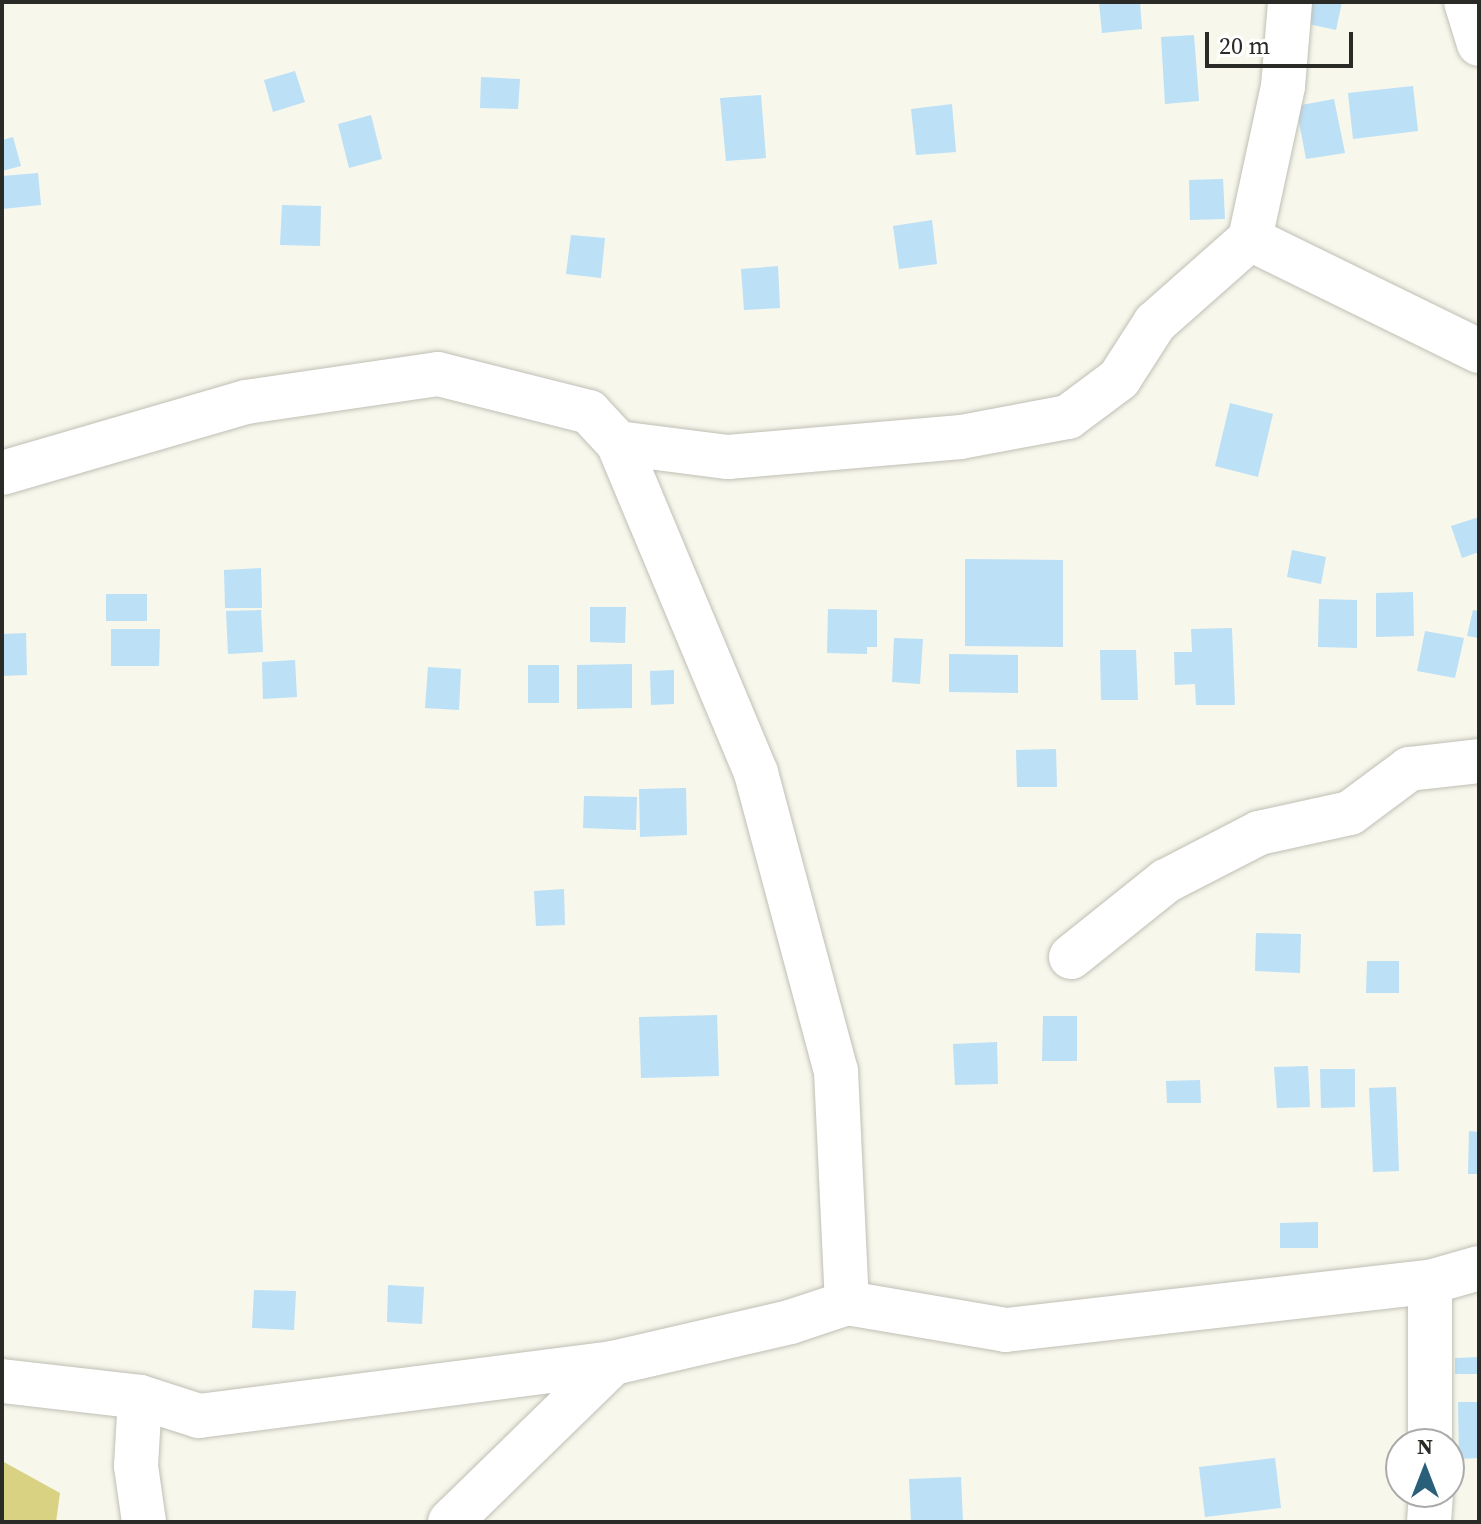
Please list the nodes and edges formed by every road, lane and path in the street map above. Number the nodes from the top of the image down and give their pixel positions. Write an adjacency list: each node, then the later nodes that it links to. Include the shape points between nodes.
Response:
1 (1290, 2): 4 (street, via 1283,86)
2 (1466, 2): 3 (street)
3 (1479, 44)
4 (1250, 239): 5 (street); 6 (street, via 1155,323 1119,379 1068,417 961,437 728,457)
5 (1479, 351)
6 (618, 443): 7 (street, via 589,412 438,374 246,402); 12 (street, via 756,773 836,1071)
7 (2, 473)
8 (1479, 761): 9 (street, via 1409,769 1350,813 1259,833 1166,881)
9 (1071, 957)
10 (1479, 1268): 11 (street)
11 (1430, 1282): 12 (street, via 1006,1330); 16 (street)
12 (847, 1303): 13 (street, via 790,1322)
13 (613, 1363): 15 (street, via 199,1416); 18 (street)
14 (2, 1381): 15 (street)
15 (140, 1397): 17 (street, via 136,1466)
16 (1430, 1428)
17 (144, 1522)
18 (450, 1522)

